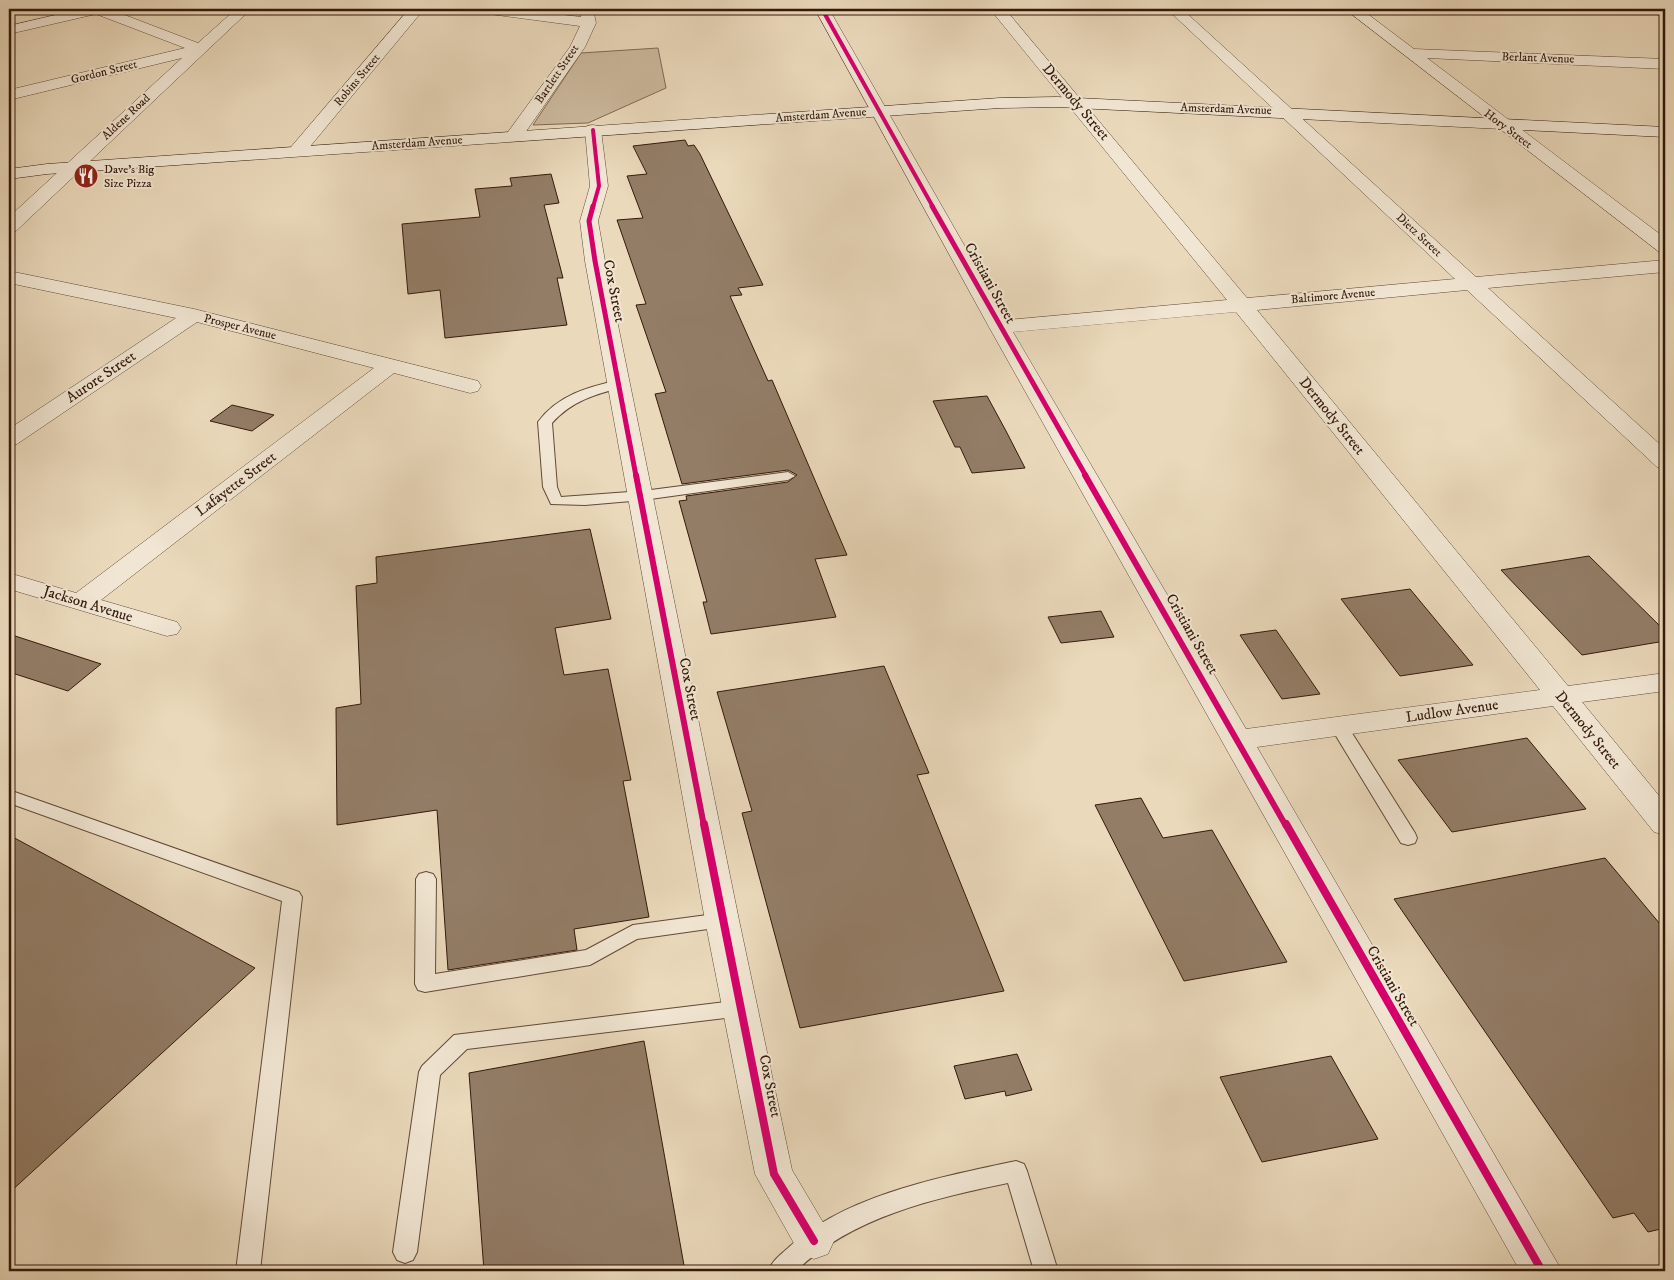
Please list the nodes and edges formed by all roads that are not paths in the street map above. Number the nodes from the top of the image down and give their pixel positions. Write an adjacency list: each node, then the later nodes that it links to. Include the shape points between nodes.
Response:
1 (97, 9): 12 (street); 13 (street)
2 (244, 9): 13 (street, Aldene Road)
3 (417, 9): 24 (street, Robins Street)
4 (482, 9): 11 (street)
5 (822, 9): 18 (street, Cristiani Street)
6 (997, 9): 17 (street, Dermody Street)
7 (1174, 9): 19 (street, Dietz Street)
8 (1352, 9): 14 (street, Hory Street)
9 (1626, 9): 10 (street)
10 (1665, 12)
11 (588, 16): 23 (street, Bartlett Street, via 566,63)
12 (9, 30)
13 (200, 49): 16 (street, Gordon Street); 25 (street, Aldene Road)
14 (1410, 53): 15 (street, Berlant Avenue); 20 (street, Hory Street)
15 (1665, 64)
16 (9, 95)
17 (1077, 103): 18 (street, Amsterdam Avenue, via 1000,103); 19 (street, Amsterdam Avenue); 32 (street, Dermody Street)
18 (880, 111): 21 (street, Amsterdam Avenue); 34 (street, Cristiani Street)
19 (1285, 112): 20 (street, Amsterdam Avenue); 31 (street, Dietz Street)
20 (1502, 124): 22 (street, Amsterdam Avenue); 28 (street, Hory Street)
21 (593, 130): 23 (street, Amsterdam Avenue); 36 (street, Cox Street, via 598,186 589,221)
22 (1665, 132)
23 (514, 136): 24 (street, Amsterdam Avenue)
24 (297, 151): 25 (street, Amsterdam Avenue)
25 (71, 167): 26 (street, Amsterdam Avenue); 27 (street, Aldene Road)
26 (9, 174)
27 (9, 227)
28 (1665, 247)
29 (1665, 266): 31 (street, Baltimore Avenue)
30 (9, 277): 33 (street, Prosper Avenue)
31 (1472, 284): 32 (street, Baltimore Avenue); 39 (street, Dietz Street)
32 (1242, 305): 34 (street, Baltimore Avenue); 46 (street, Dermody Street)
33 (194, 315): 35 (street, Prosper Avenue); 38 (street, Aurore Street)
34 (1000, 327): 48 (street, Cristiani Street)
35 (391, 366): 37 (street, Prosper Avenue); 43 (street, Lafayette Street)
36 (619, 384): 41 (street, Cox Street); 41 (lane, via 582,392 556,409 545,422 550,487 556,501)
37 (470, 386)
38 (9, 440)
39 (1665, 462)
40 (788, 476): 41 (lane)
41 (641, 496): 53 (street, Cox Street)
42 (9, 580): 43 (street, Jackson Avenue)
43 (81, 602): 44 (street, Jackson Avenue)
44 (167, 628)
45 (1665, 682): 46 (street, Ludlow Avenue)
46 (1561, 696): 47 (street, Ludlow Avenue); 50 (street, Dermody Street)
47 (1340, 726): 48 (street, Ludlow Avenue); 51 (lane)
48 (1239, 740): 60 (street, Cristiani Street)
49 (9, 796): 57 (lane, via 292,897)
50 (1665, 824)
51 (1408, 838)
52 (426, 879): 53 (lane, via 424,984 590,957 633,932)
53 (722, 920): 54 (street, Cox Street)
54 (742, 1008): 55 (street, Cox Street, via 774,1174); 56 (lane, via 460,1041 430,1072)
55 (814, 1241): 58 (lane); 59 (lane, via 876,1208 938,1188 1016,1171)
56 (405, 1252)
57 (248, 1271)
58 (780, 1271)
59 (1046, 1271)
60 (1542, 1271)

